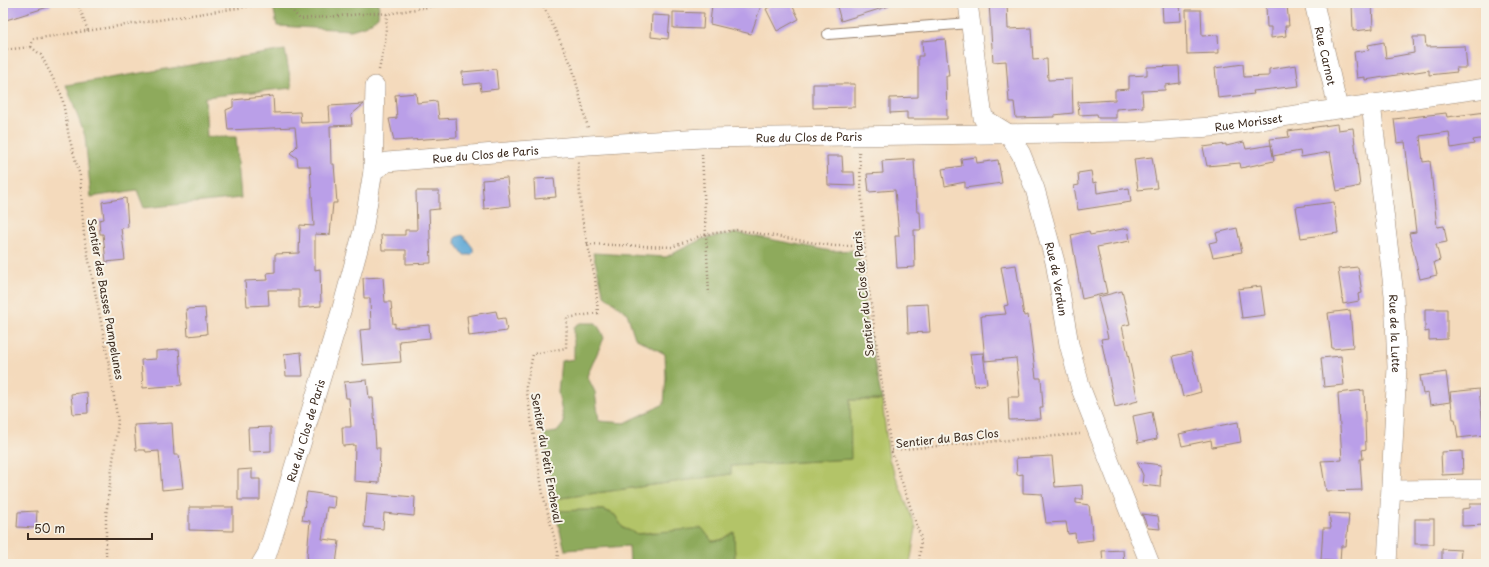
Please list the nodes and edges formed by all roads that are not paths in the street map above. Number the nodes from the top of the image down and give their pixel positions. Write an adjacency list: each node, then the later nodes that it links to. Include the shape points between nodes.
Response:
1 (968, 3): 3 (street, Rue de Verdun)
2 (1314, 3): 8 (street, Rue Carnot)
3 (970, 23): 4 (lane); 9 (street, Rue de Verdun, via 983,118)
4 (828, 34)
5 (375, 86): 10 (street)
6 (1486, 88): 7 (street, Rue Morisset)
7 (1371, 104): 8 (street, Rue Morisset); 12 (street, Rue de la Lutte, via 1394,295 1397,367)
8 (1338, 108): 9 (street, Rue Morisset, via 1212,127 1130,132)
9 (1009, 134): 10 (street, Rue du Clos de Paris, via 702,138 583,145 387,162); 14 (street, Rue de Verdun, via 1021,154 1035,189 1055,262 1069,344 1081,388)
10 (373, 171): 13 (street, Rue du Clos de Paris, via 362,231 342,308 267,554)
11 (1486, 489): 12 (street)
12 (1392, 490): 15 (street, Rue de la Lutte)
13 (261, 564)
14 (1150, 564)
15 (1387, 564)

